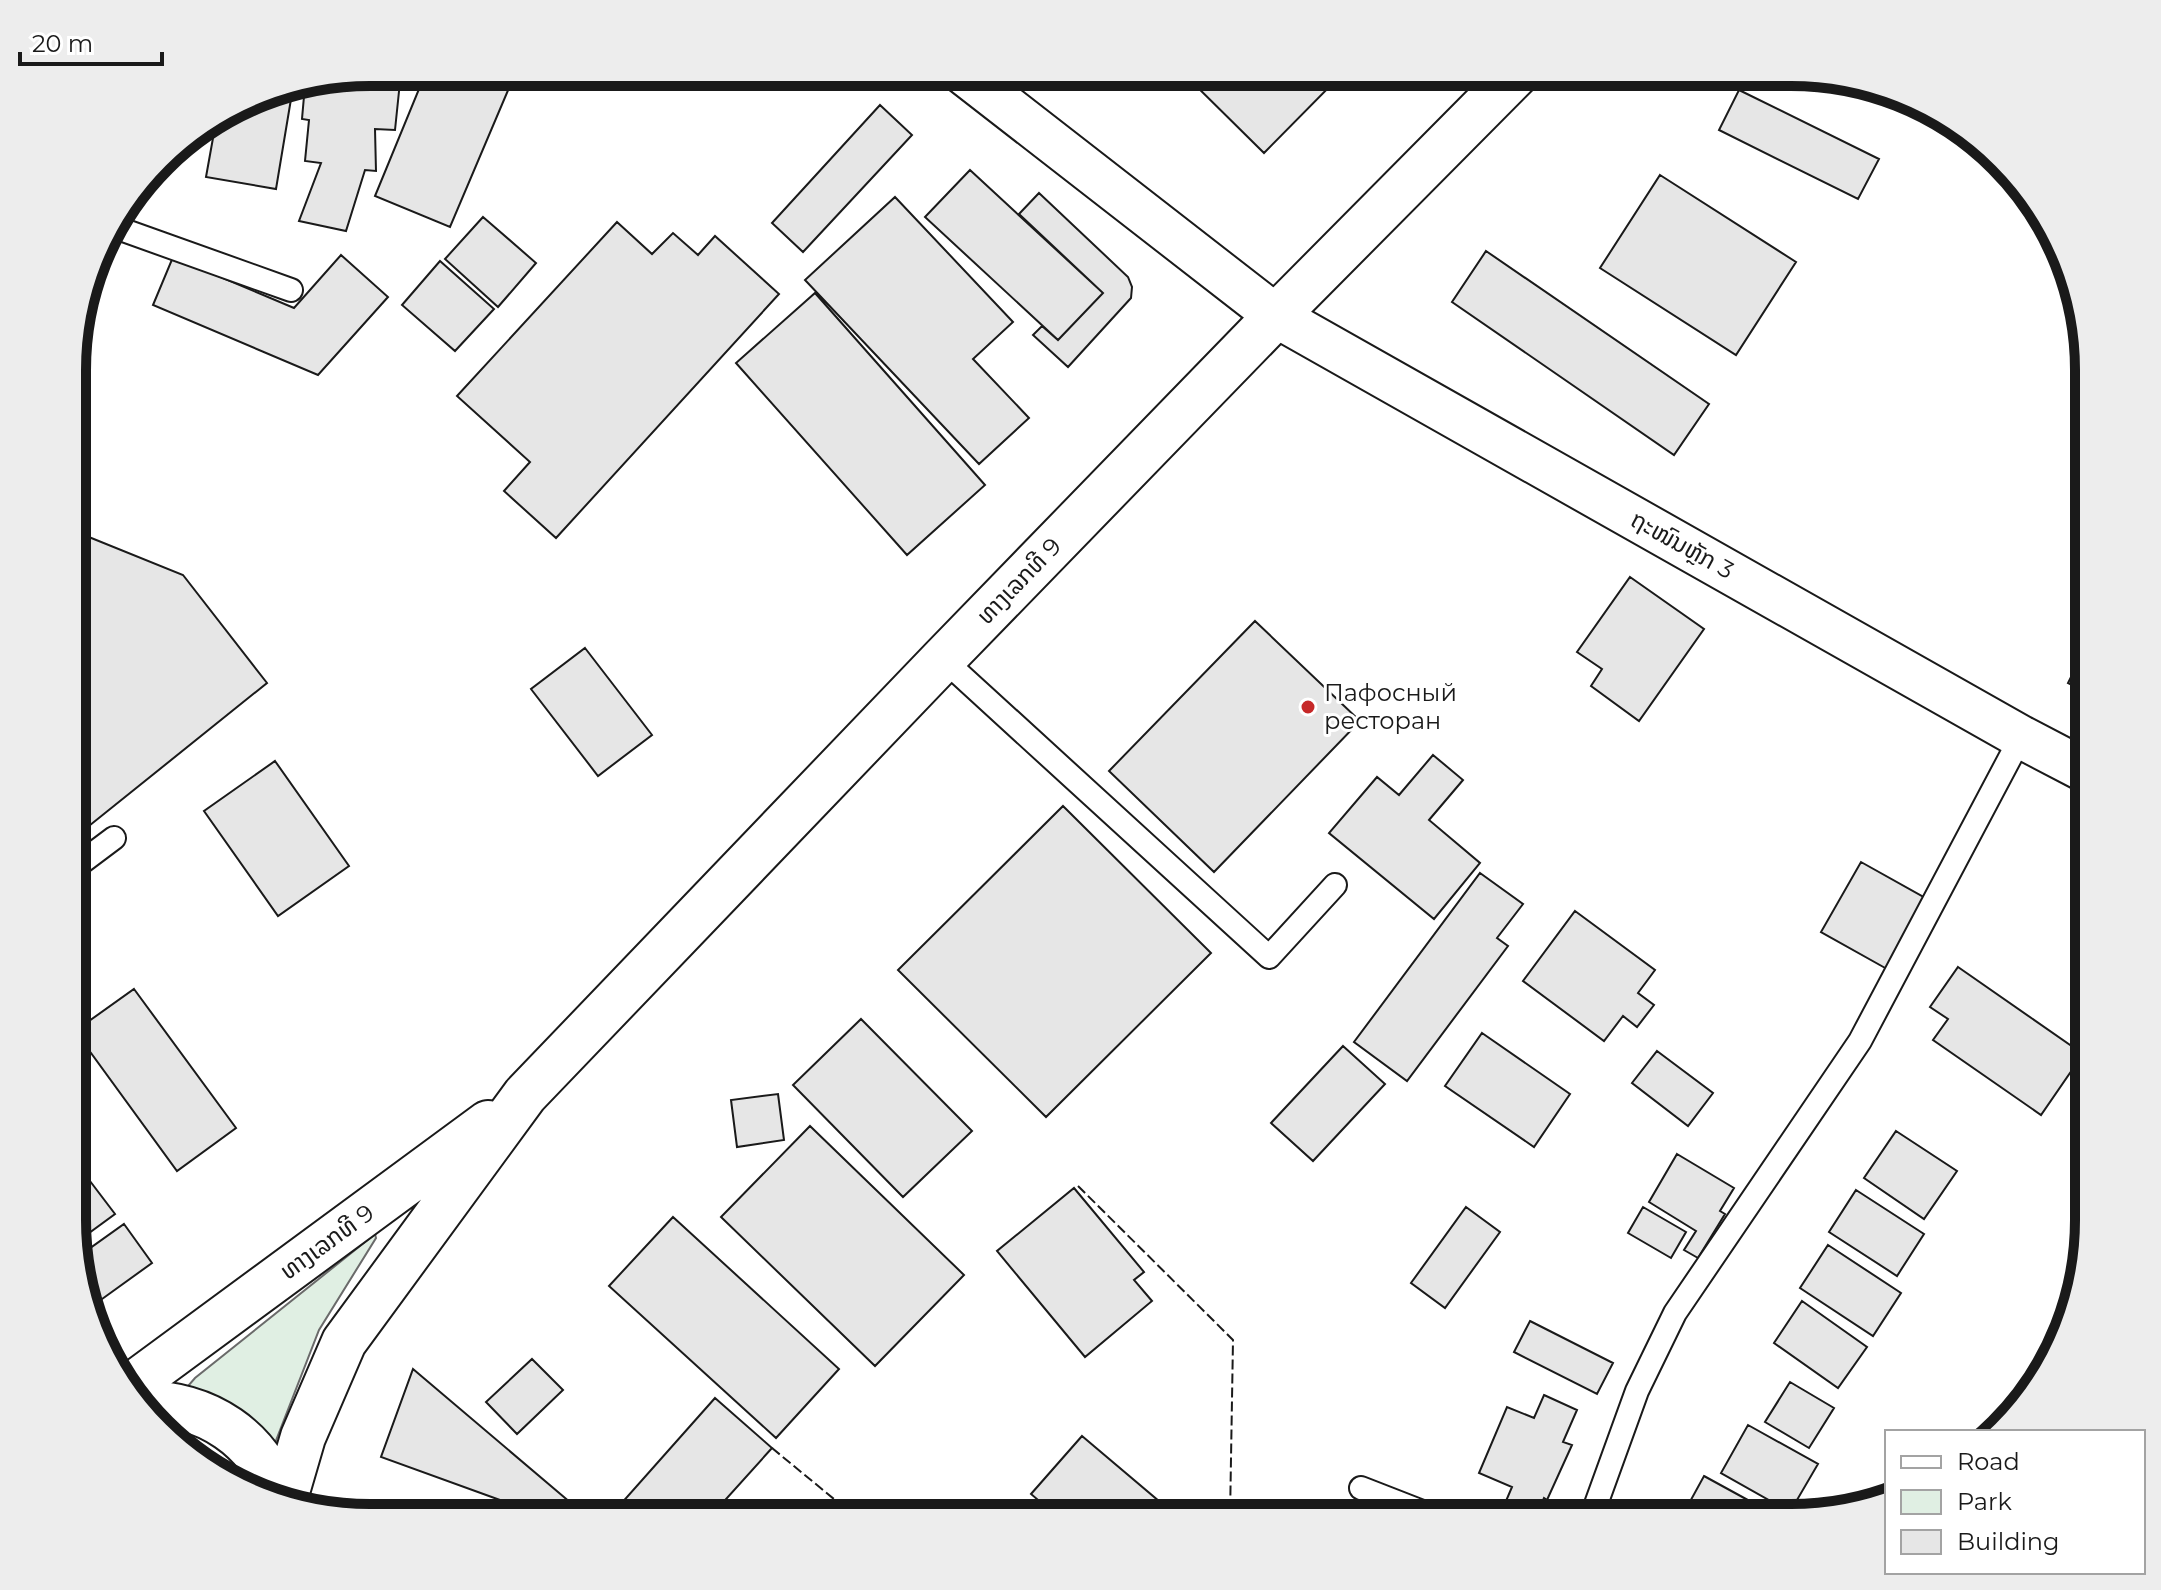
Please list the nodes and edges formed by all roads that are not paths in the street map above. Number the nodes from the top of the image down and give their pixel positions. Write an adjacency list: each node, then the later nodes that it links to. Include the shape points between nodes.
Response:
1 (981, 86): 5 (street, ຖະໜົນຫຼັກ 3)
2 (1503, 87): 5 (main road, ທາງເລກທີ 9)
3 (123, 230): 4 (lane)
4 (291, 290)
5 (1276, 316): 6 (main road, ທາງເລກທີ 9); 7 (street, ຖະໜົນຫຼັກ 3)
6 (943, 659): 11 (lane, via 1269,957); 12 (main road, ທາງເລກທີ 9)
7 (2021, 737): 8 (street, ຖະໜົນຫຼັກ 3); 19 (lane, via 1860,1041 1675,1313 1637,1391)
8 (2074, 765)
9 (114, 838): 10 (lane)
10 (87, 859)
11 (1335, 885)
12 (525, 1095): 13 (main road, ທາງເລກທີ 9); 17 (main road, ທາງເລກທີ 9, via 344,1342)
13 (137, 1382)
14 (153, 1403): 15 (main road, ທາງເລກທີ 9, via 187,1408 231,1428 264,1464)
15 (275, 1488)
16 (1361, 1488): 18 (lane)
17 (286, 1491)
18 (1401, 1504)
19 (1596, 1504)

